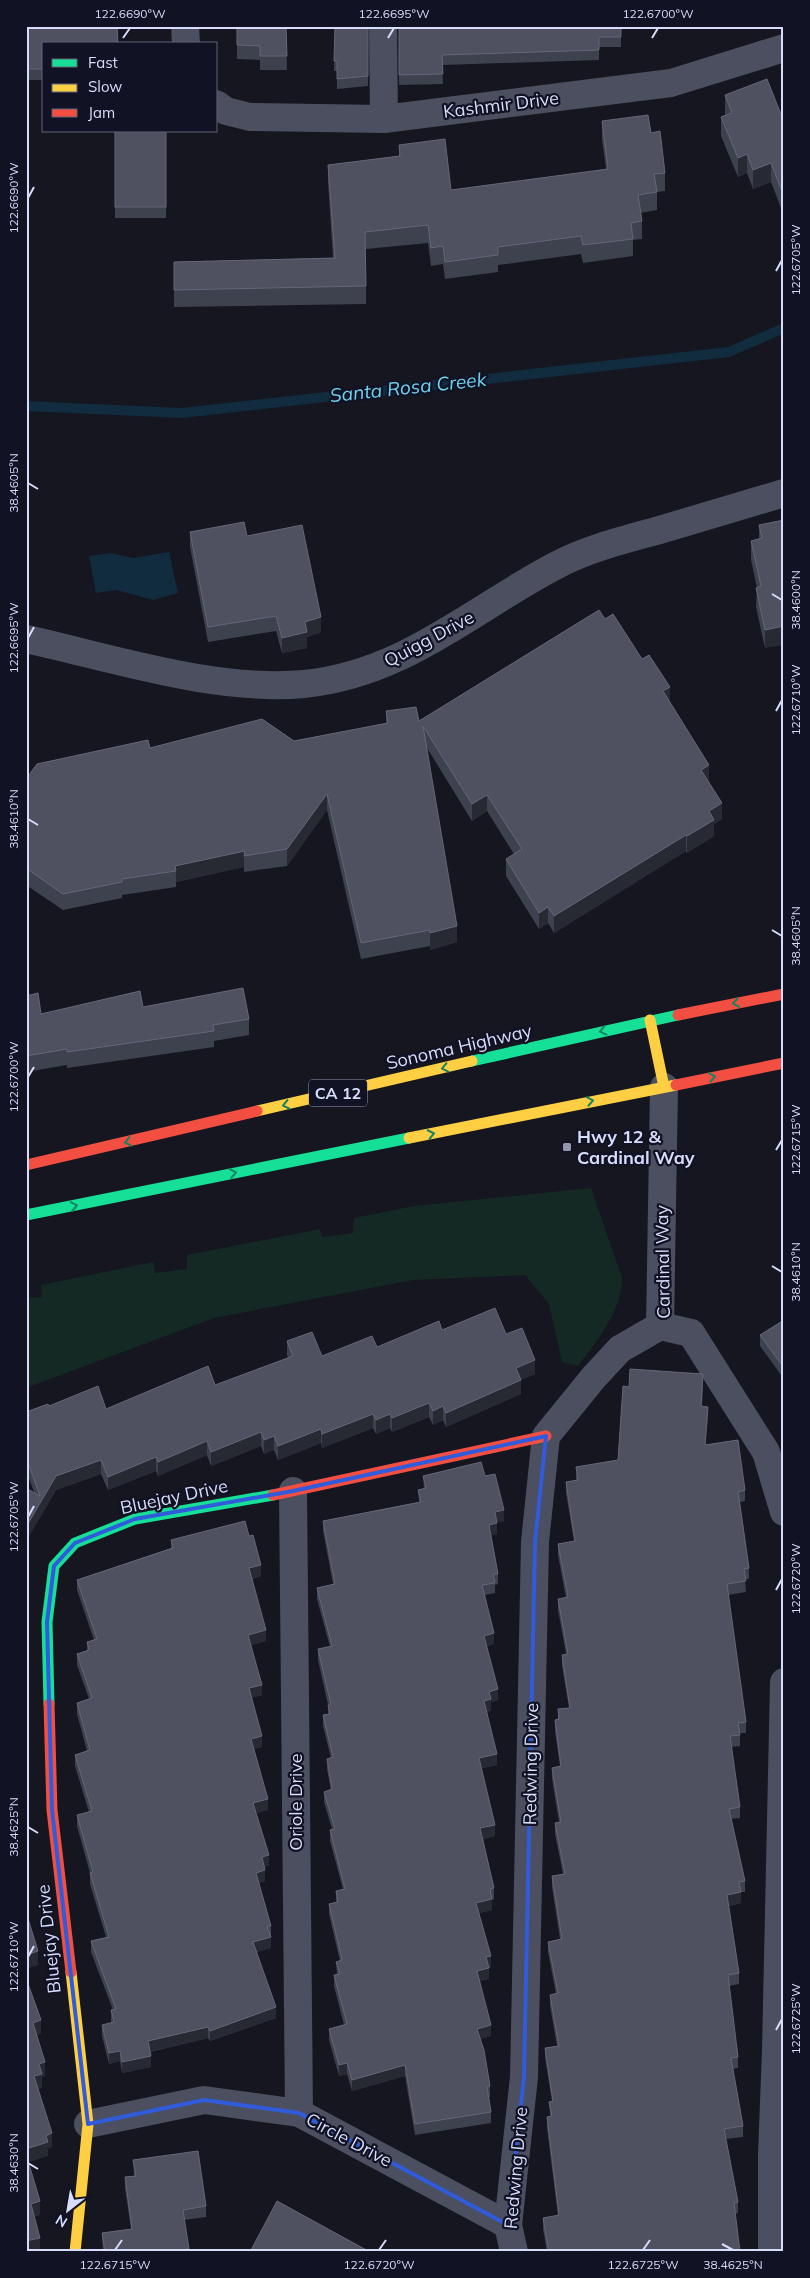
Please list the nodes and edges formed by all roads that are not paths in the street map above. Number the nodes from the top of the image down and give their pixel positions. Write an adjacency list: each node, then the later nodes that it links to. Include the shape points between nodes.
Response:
1 (185, 26): 3 (street)
2 (383, 26): 6 (street)
3 (186, 42)
4 (784, 48): 6 (street, Kashmir Drive, via 671,84)
5 (218, 105): 6 (street, Kashmir Drive, via 226,111 250,117)
6 (384, 119)
7 (784, 493): 8 (street, Quigg Drive, via 607,545 558,564 394,661 305,684 265,685 209,680)
8 (26, 639)
9 (784, 994): 10 (main road, Sonoma Highway / CA 12, one-way to 10)
10 (650, 1020): 12 (main road); 13 (main road, Sonoma Highway / CA 12, one-way to 13)
11 (784, 1063): 12 (main road, one-way to 11)
12 (664, 1087): 14 (main road, one-way to 12); 15 (street, Cardinal Way)
13 (26, 1165)
14 (26, 1215)
15 (660, 1326): 16 (street, via 620,1349); 18 (street, Cardinal Way, via 690,1333 708,1359 766,1452)
16 (546, 1436): 17 (main road, Bluejay Drive); 22 (street, Redwing Drive, via 535,1542 524,2077)
17 (293, 1491): 20 (street, Oriole Drive); 21 (main road, Bluejay Drive, via 135,1519 75,1543 54,1566 47,1622 52,1810)
18 (784, 1512)
19 (784, 1682): 25 (street)
20 (298, 2113): 21 (street, Circle Drive, via 204,2100); 22 (street, Circle Drive)
21 (88, 2124): 23 (main road, Bluejay Drive)
22 (508, 2226): 24 (street, Redwing Drive)
23 (75, 2252)
24 (514, 2252)
25 (772, 2252)

